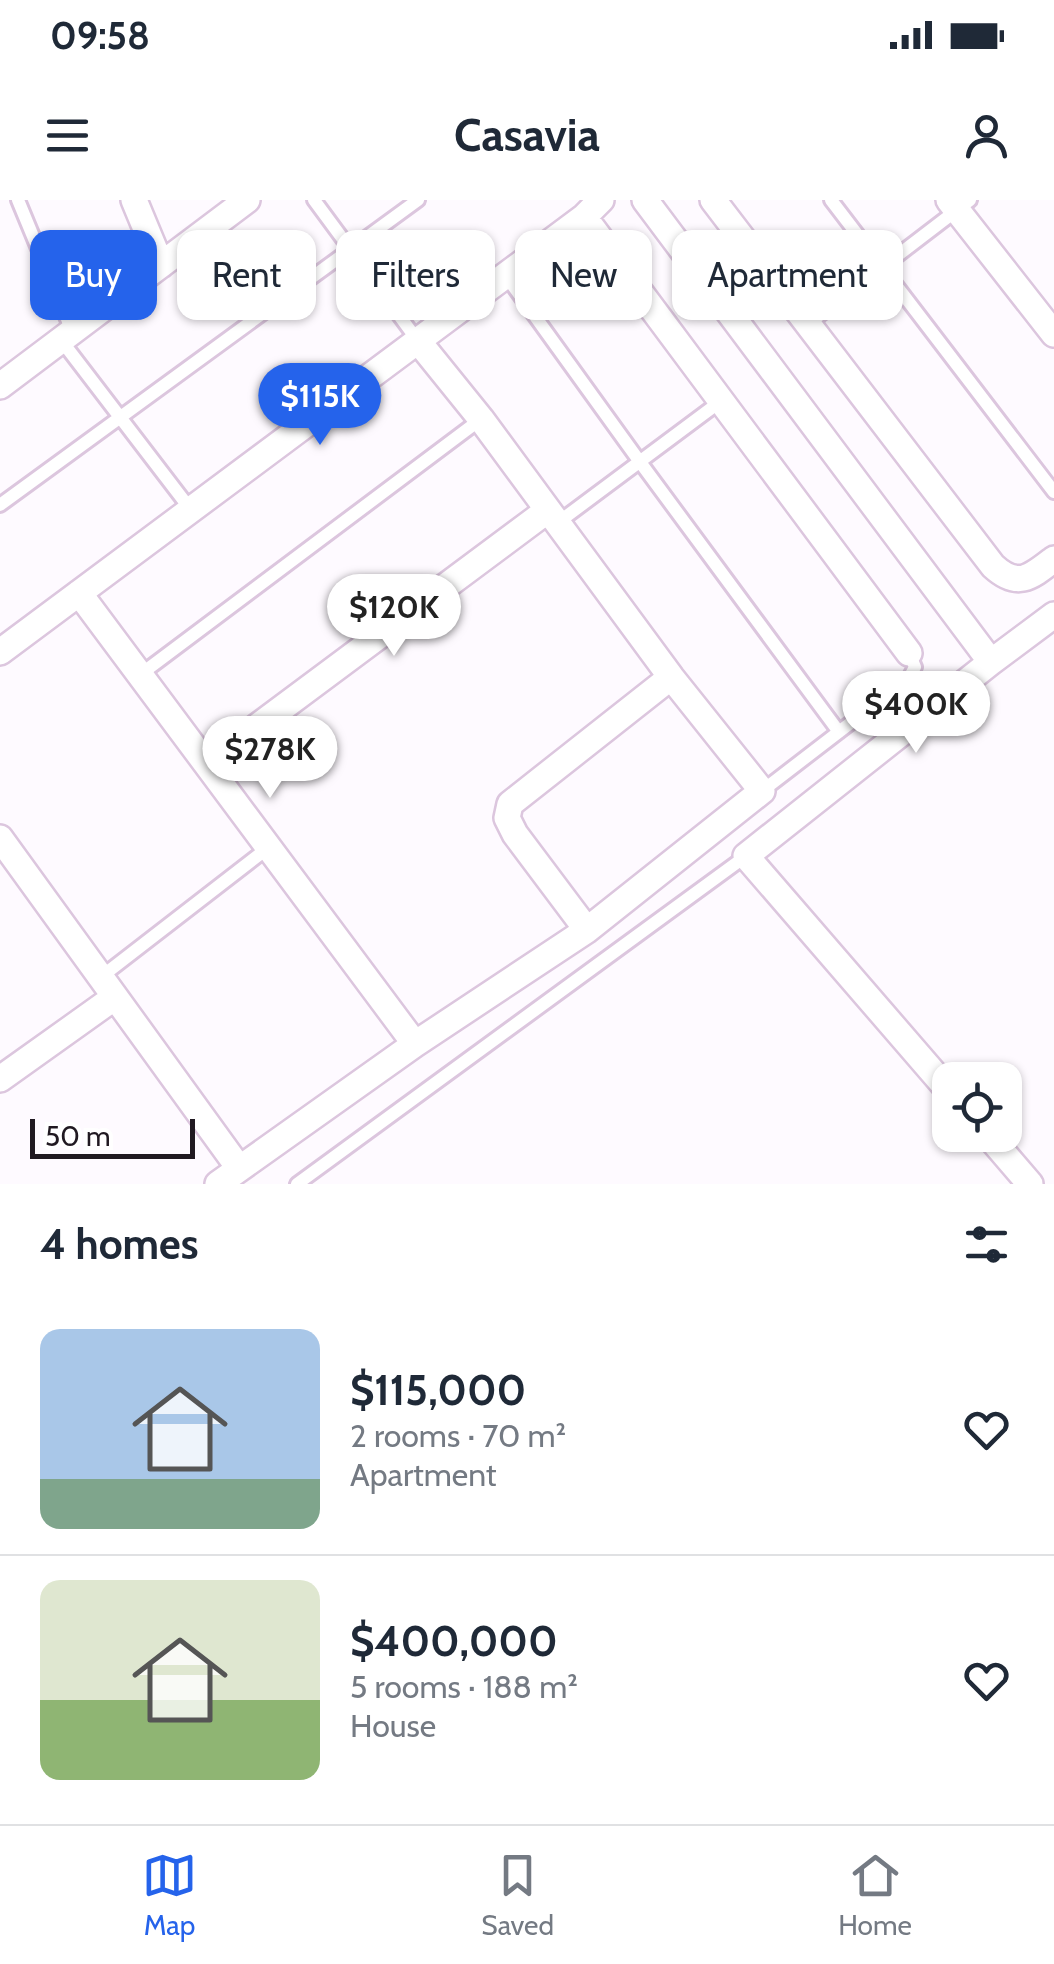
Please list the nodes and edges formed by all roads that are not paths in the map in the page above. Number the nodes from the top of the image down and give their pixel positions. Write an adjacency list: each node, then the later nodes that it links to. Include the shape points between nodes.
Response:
1 (18, 200): 23 (lane)
2 (134, 200): 16 (street)
3 (247, 200): 16 (street)
4 (314, 200): 11 (lane)
5 (418, 200): 12 (lane)
6 (645, 200): 39 (street)
7 (713, 200): 21 (street)
8 (831, 200): 13 (lane)
9 (958, 203): 14 (lane); 22 (street)
10 (593, 209): 17 (street); 26 (street)
11 (337, 230)
12 (377, 230)
13 (854, 230)
14 (903, 249)
15 (336, 260): 27 (lane)
16 (162, 264): 23 (street)
17 (506, 276): 24 (street); 29 (lane)
18 (903, 294): 30 (lane)
19 (403, 320): 24 (lane)
20 (813, 320): 21 (lane)
21 (808, 324): 34 (street, via 992,566 1017,579)
22 (1054, 334)
23 (67, 336): 25 (street); 27 (lane)
24 (418, 341): 28 (street); 32 (street)
25 (0, 386)
26 (720, 401): 29 (lane); 38 (street)
27 (119, 417): 31 (lane); 32 (lane)
28 (481, 419): 33 (street); 40 (lane)
29 (640, 462): 33 (lane); 42 (lane)
30 (1054, 492)
31 (0, 505)
32 (191, 510): 35 (street)
33 (552, 517): 41 (street); 43 (street)
34 (1054, 559)
35 (79, 593): 37 (street); 40 (street)
36 (1054, 615): 39 (street)
37 (0, 652)
38 (909, 654): 42 (lane, via 914,667 908,678)
39 (991, 662): 47 (street)
40 (140, 674): 43 (street)
41 (671, 677): 44 (street); 48 (street, via 510,804 507,818 515,834)
42 (839, 732): 44 (lane)
43 (207, 764): 46 (street)
44 (762, 791): 48 (street)
45 (0, 838): 49 (street)
46 (269, 847): 49 (lane); 50 (street)
47 (746, 856): 51 (street); 56 (lane)
48 (587, 930): 50 (street)
49 (108, 987): 52 (street); 54 (street)
50 (415, 1044): 54 (street)
51 (932, 1071)
52 (0, 1079)
53 (1003, 1152): 57 (street)
54 (240, 1168): 55 (street)
55 (218, 1184)
56 (297, 1184)
57 (1030, 1184)

